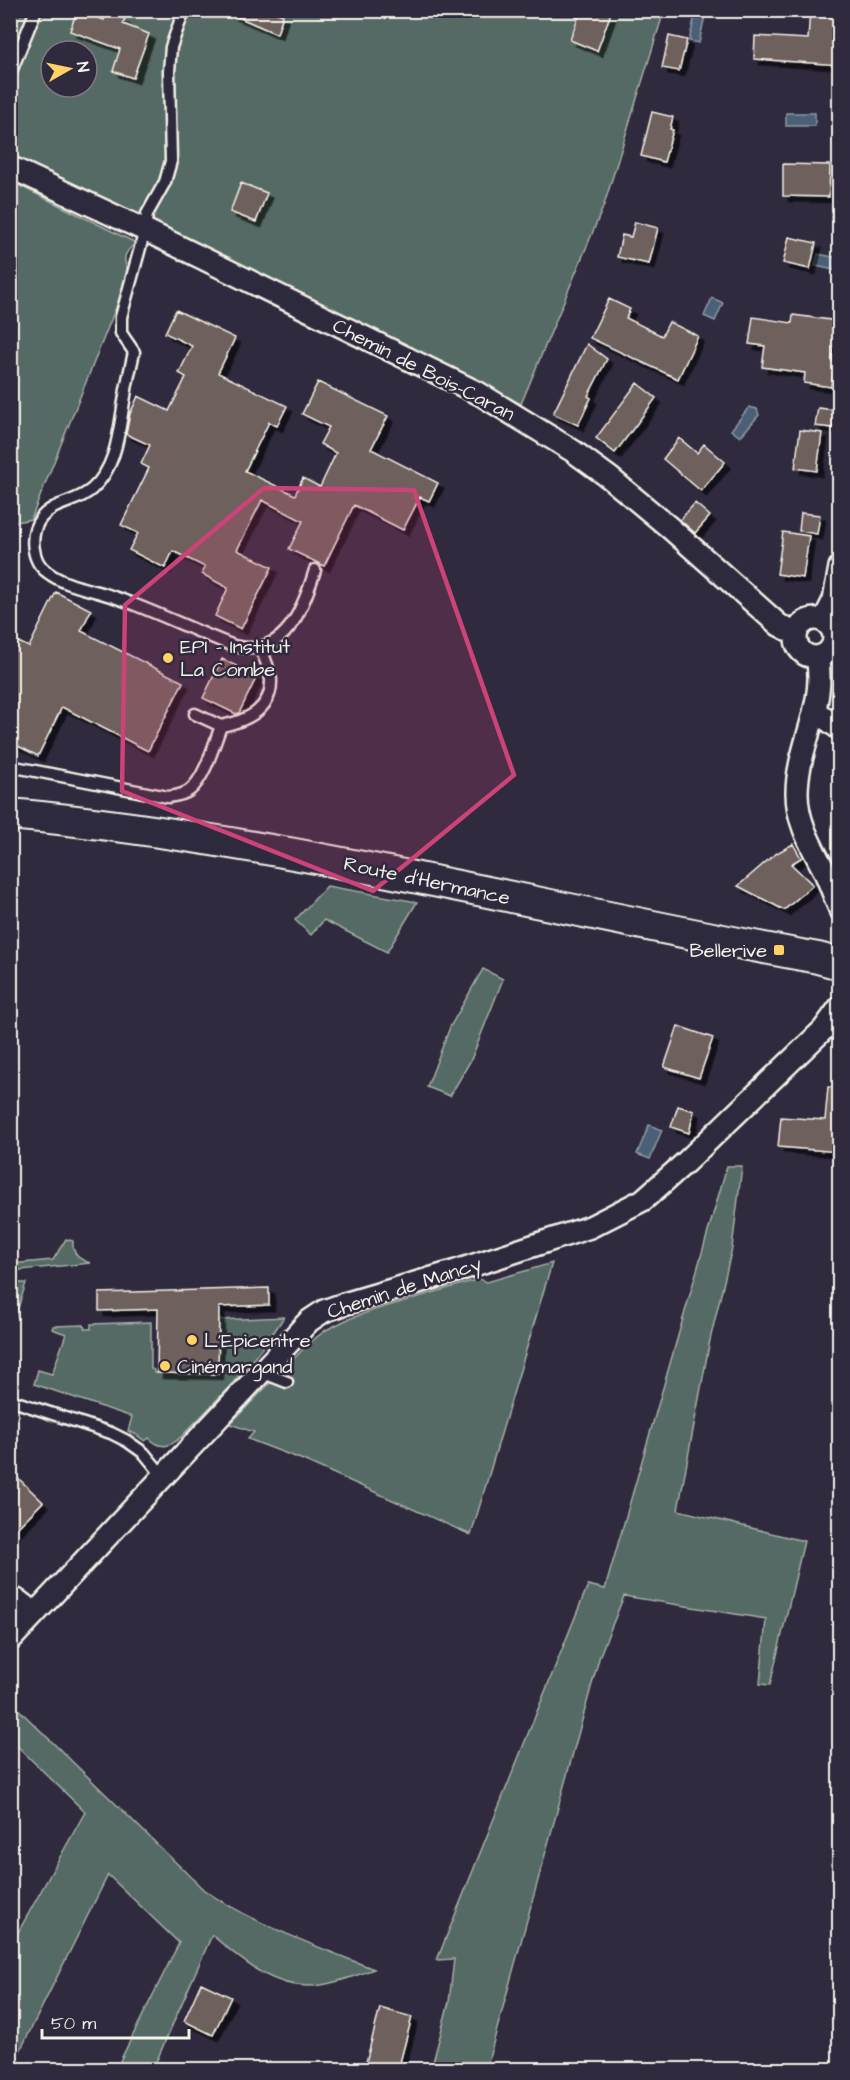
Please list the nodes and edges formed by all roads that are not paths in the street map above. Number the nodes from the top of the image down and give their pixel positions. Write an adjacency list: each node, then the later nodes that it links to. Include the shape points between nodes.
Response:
1 (36, 10): 3 (lane)
2 (184, 10): 5 (lane, via 171,46 171,161 165,182 147,214)
3 (10, 74)
4 (10, 167): 5 (street, Chemin de Bois-Caran)
5 (145, 230): 9 (street, Chemin de Bois-Caran, via 480,394 573,451 670,528 779,626); 10 (lane, via 121,317 121,333 134,352 115,453 93,489 40,518 34,550 46,572 74,586 111,596 234,646)
6 (840, 567): 8 (street, via 834,600)
7 (315, 570): 10 (lane, via 295,620)
8 (824, 620): 9 (street, via 811,618 800,625); 11 (street, via 832,630 834,642 828,652)
9 (796, 634): 11 (street, via 800,650)
10 (261, 648): 14 (lane, via 271,678 267,700 254,716)
11 (817, 657): 12 (street)
12 (815, 711): 15 (street); 18 (street, via 799,771 798,805 806,835)
13 (195, 714): 14 (lane)
14 (221, 726): 16 (lane, via 197,783 177,796)
15 (840, 729)
16 (10, 766)
17 (10, 814): 19 (main road, Route d'Hermance, via 165,832 333,860)
18 (840, 909)
19 (840, 964)
20 (840, 1007): 21 (street, Chemin de Mancy, via 824,1029 643,1200 590,1227 324,1311 309,1321)
21 (261, 1372): 22 (lane); 24 (street, Chemin de Mancy)
22 (287, 1382)
23 (10, 1400): 24 (lane, via 111,1433 144,1453)
24 (163, 1476): 26 (street, Chemin de Mancy)
25 (10, 1600): 26 (street, via 17,1600)
26 (34, 1613): 27 (street, Chemin de Mancy)
27 (10, 1640)

